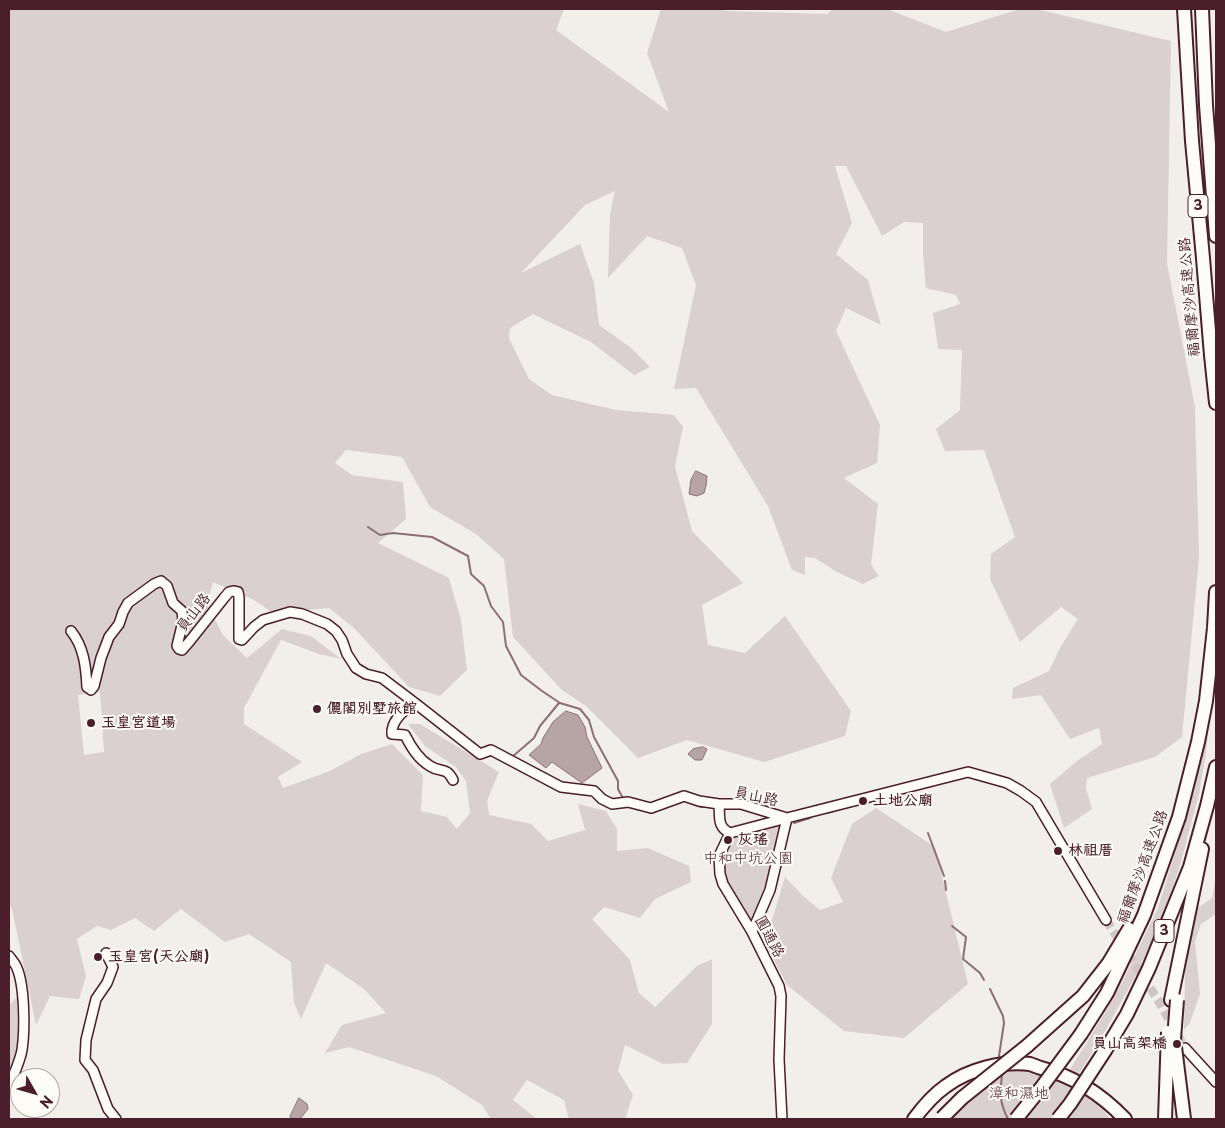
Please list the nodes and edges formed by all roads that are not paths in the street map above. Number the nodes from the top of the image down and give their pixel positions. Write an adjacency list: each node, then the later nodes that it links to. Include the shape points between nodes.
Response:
1 (1184, 9): 4 (highway, 福爾摩沙高速公路 / 3, via 1192,141)
2 (1202, 9): 3 (highway, 福爾摩沙高速公路 / 3)
3 (1216, 236)
4 (1216, 404)
5 (1216, 592): 12 (highway, 福爾摩沙高速公路 / 3, via 1206,701)
6 (71, 631): 7 (street, 員山路, via 85,662 87,687 91,690 109,637 128,603 154,584 161,581 167,586 173,603 182,611 179,650 233,590 239,597 238,639 242,640 263,620 290,612 302,614 336,631 356,668 382,678)
7 (415, 703): 9 (street, via 394,722 392,734 405,735 418,756 431,767 444,770); 11 (street, 員山路, via 480,754 491,750 562,786 594,791 612,804 628,802 651,808 684,796)
8 (1216, 767): 10 (highway, 3)
9 (453, 780)
10 (1207, 806): 19 (highway, via 1201,858 1178,965); 29 (highway, 3, bridge, via 1190,867 1150,968 1106,1049)
11 (719, 807): 13 (street, 員山路, via 741,804); 14 (street, via 721,825)
12 (1179, 817): 27 (highway, bridge, via 1127,935 1083,996 962,1098); 28 (highway, 福爾摩沙高速公路 / 3, bridge, via 1144,915 1107,993 1081,1034)
13 (787, 818): 14 (street); 15 (street, 員山路, via 968,772 1006,783 1036,802); 16 (street, via 770,890)
14 (729, 837): 16 (street, 圓通路, via 719,856 720,874)
15 (1106, 920)
16 (752, 932): 25 (street, 圓通路, via 781,996)
17 (106, 953): 24 (street, via 113,967 96,999 86,1040 85,1060)
18 (9, 956): 22 (street, via 16,965 23,998 22,1052)
19 (1174, 1000): 32 (highway, bridge, via 1167,1046); 33 (highway, bridge, via 1174,1039)
20 (1185, 1048): 21 (street)
21 (1216, 1082)
22 (9, 1087)
23 (1094, 1094): 26 (highway, via 1053,1071 1030,1064 1005,1064 965,1074 945,1086); 30 (highway); 31 (highway)
24 (116, 1119)
25 (782, 1119)
26 (914, 1119)
27 (942, 1119)
28 (1016, 1119)
29 (1058, 1119)
30 (1113, 1119)
31 (1125, 1119)
32 (1165, 1119)
33 (1184, 1119)

